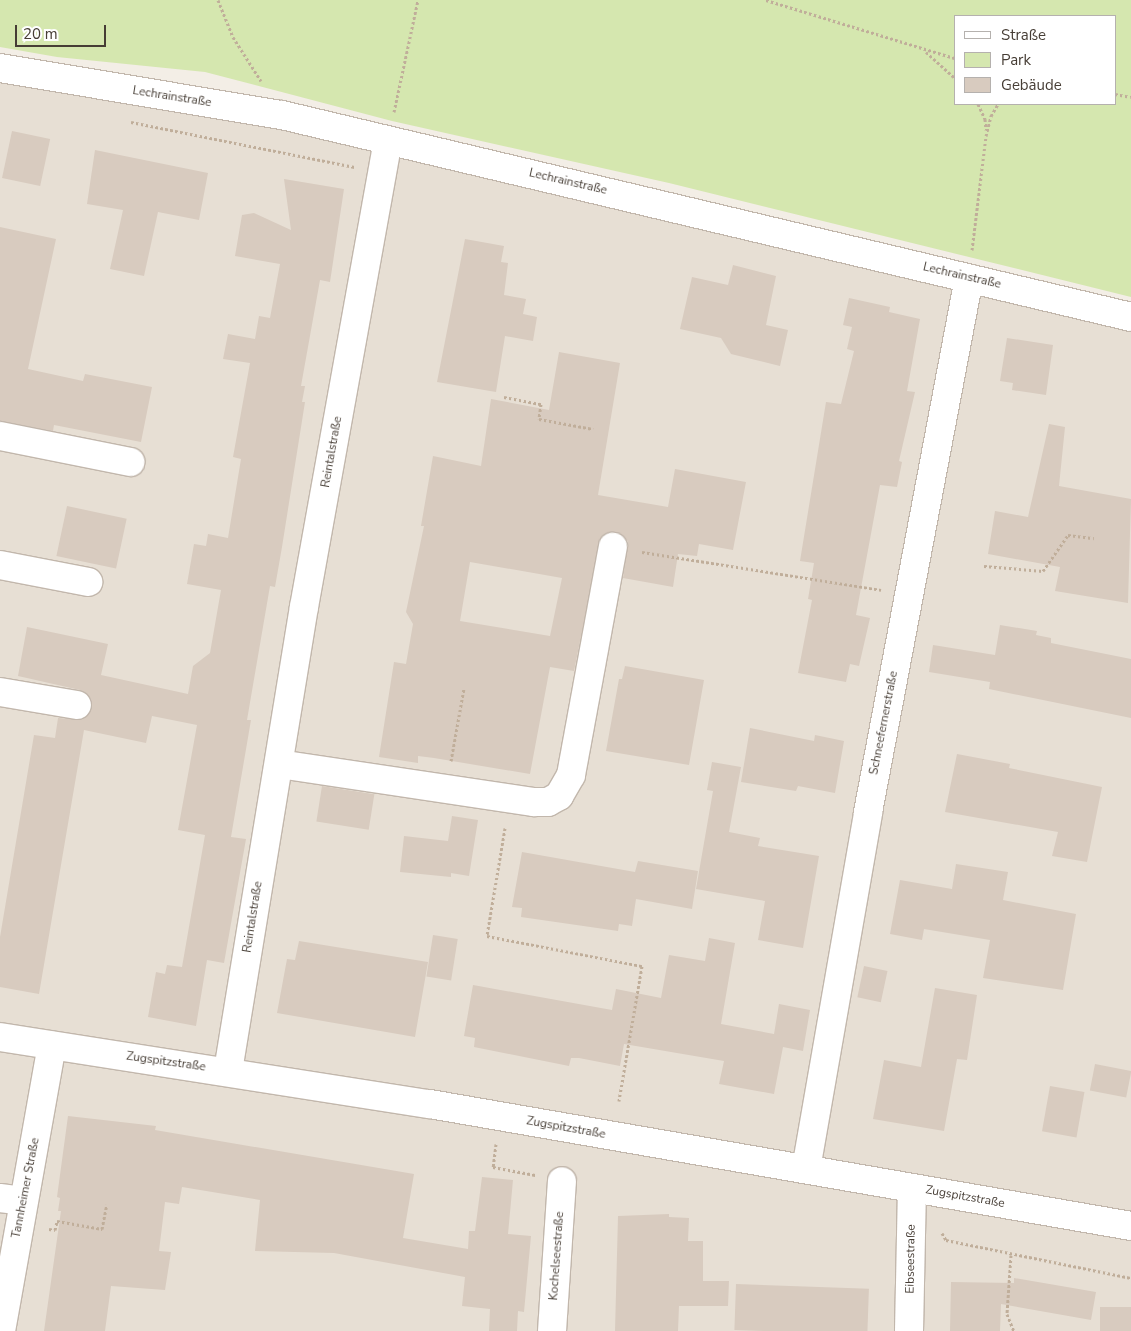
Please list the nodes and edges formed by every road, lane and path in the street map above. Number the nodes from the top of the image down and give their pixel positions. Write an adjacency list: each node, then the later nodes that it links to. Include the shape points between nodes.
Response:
1 (218, 0): 12 (path, via 233,37)
2 (418, 0): 15 (path)
3 (766, 0): 4 (path)
4 (924, 50): 5 (path); 7 (path)
5 (954, 58)
6 (0, 68): 12 (street, Lechrainstraße)
7 (954, 77)
8 (1116, 94): 9 (path)
9 (1131, 97)
10 (979, 105): 14 (path, via 986,119)
11 (997, 105): 14 (path)
12 (282, 115): 15 (street, Lechrainstraße)
13 (127, 122): 16 (path)
14 (986, 136): 17 (path)
15 (388, 141): 16 (street, Reintalstraße); 17 (street, Lechrainstraße)
16 (382, 173): 32 (street, Reintalstraße)
17 (969, 278): 18 (street, Lechrainstraße); 28 (street, Schneefernerstraße)
18 (1131, 317)
19 (504, 397): 20 (path, via 541,404 539,419)
20 (593, 429)
21 (0, 436): 22 (street)
22 (130, 462)
23 (1094, 538): 26 (path, via 1068,535 1043,570)
24 (613, 547): 28 (path); 34 (street, via 567,787 548,802)
25 (0, 565): 27 (street)
26 (984, 566)
27 (88, 582)
28 (908, 595): 40 (street, Schneefernerstraße)
29 (464, 688): 33 (path)
30 (0, 692): 31 (street)
31 (77, 705)
32 (278, 764): 33 (street); 37 (street, Reintalstraße)
33 (446, 789): 34 (street)
34 (510, 799): 38 (path, via 487,936 642,966)
35 (0, 1037): 36 (street, Zugspitzstraße)
36 (52, 1046): 37 (street, Zugspitzstraße); 43 (street, Tannheimer Straße)
37 (228, 1071): 39 (street, Zugspitzstraße)
38 (620, 1101)
39 (499, 1116): 40 (street, Zugspitzstraße); 41 (path, via 493,1167)
40 (806, 1169): 42 (street, Zugspitzstraße)
41 (562, 1181): 51 (street, Kochelseestraße)
42 (912, 1188): 45 (street, Zugspitzstraße); 52 (street, Eibseestraße)
43 (12, 1200): 50 (street, Tannheimer Straße)
44 (107, 1204): 46 (path, via 102,1229 57,1221)
45 (1131, 1226)
46 (55, 1230)
47 (946, 1240): 48 (path)
48 (1011, 1255): 49 (path); 53 (path, via 1007,1314)
49 (1131, 1278)
50 (1, 1331)
51 (552, 1331)
52 (909, 1331)
53 (1014, 1331)

